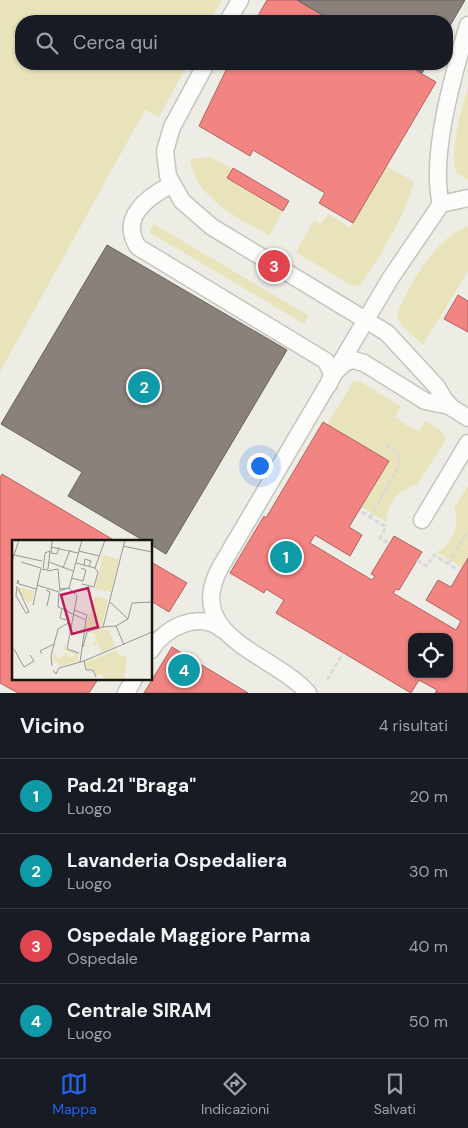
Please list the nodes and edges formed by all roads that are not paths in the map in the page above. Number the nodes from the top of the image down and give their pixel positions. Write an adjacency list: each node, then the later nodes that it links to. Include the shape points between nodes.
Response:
1 (240, 0): 2 (lane)
2 (231, 15)
3 (468, 26): 7 (lane, via 440,140 438,191)
4 (203, 70): 5 (lane, via 169,135 165,160)
5 (171, 184): 8 (lane, via 185,205 212,227); 10 (lane, via 146,199 136,212 132,230 138,247 326,361 332,374)
6 (468, 198): 7 (lane)
7 (441, 204): 8 (lane)
8 (366, 320): 9 (lane); 11 (lane, via 386,333 437,387)
9 (338, 369): 10 (lane); 11 (lane, via 346,362 360,362 425,400)
10 (328, 385): 15 (lane, via 218,572 211,602 213,614)
11 (452, 408): 12 (lane)
12 (468, 418)
13 (468, 443): 14 (lane)
14 (422, 520)
15 (223, 630): 16 (lane, via 208,621 197,620 162,637); 19 (lane)
16 (152, 649)
17 (133, 680): 18 (lane)
18 (126, 693)
19 (308, 693)

